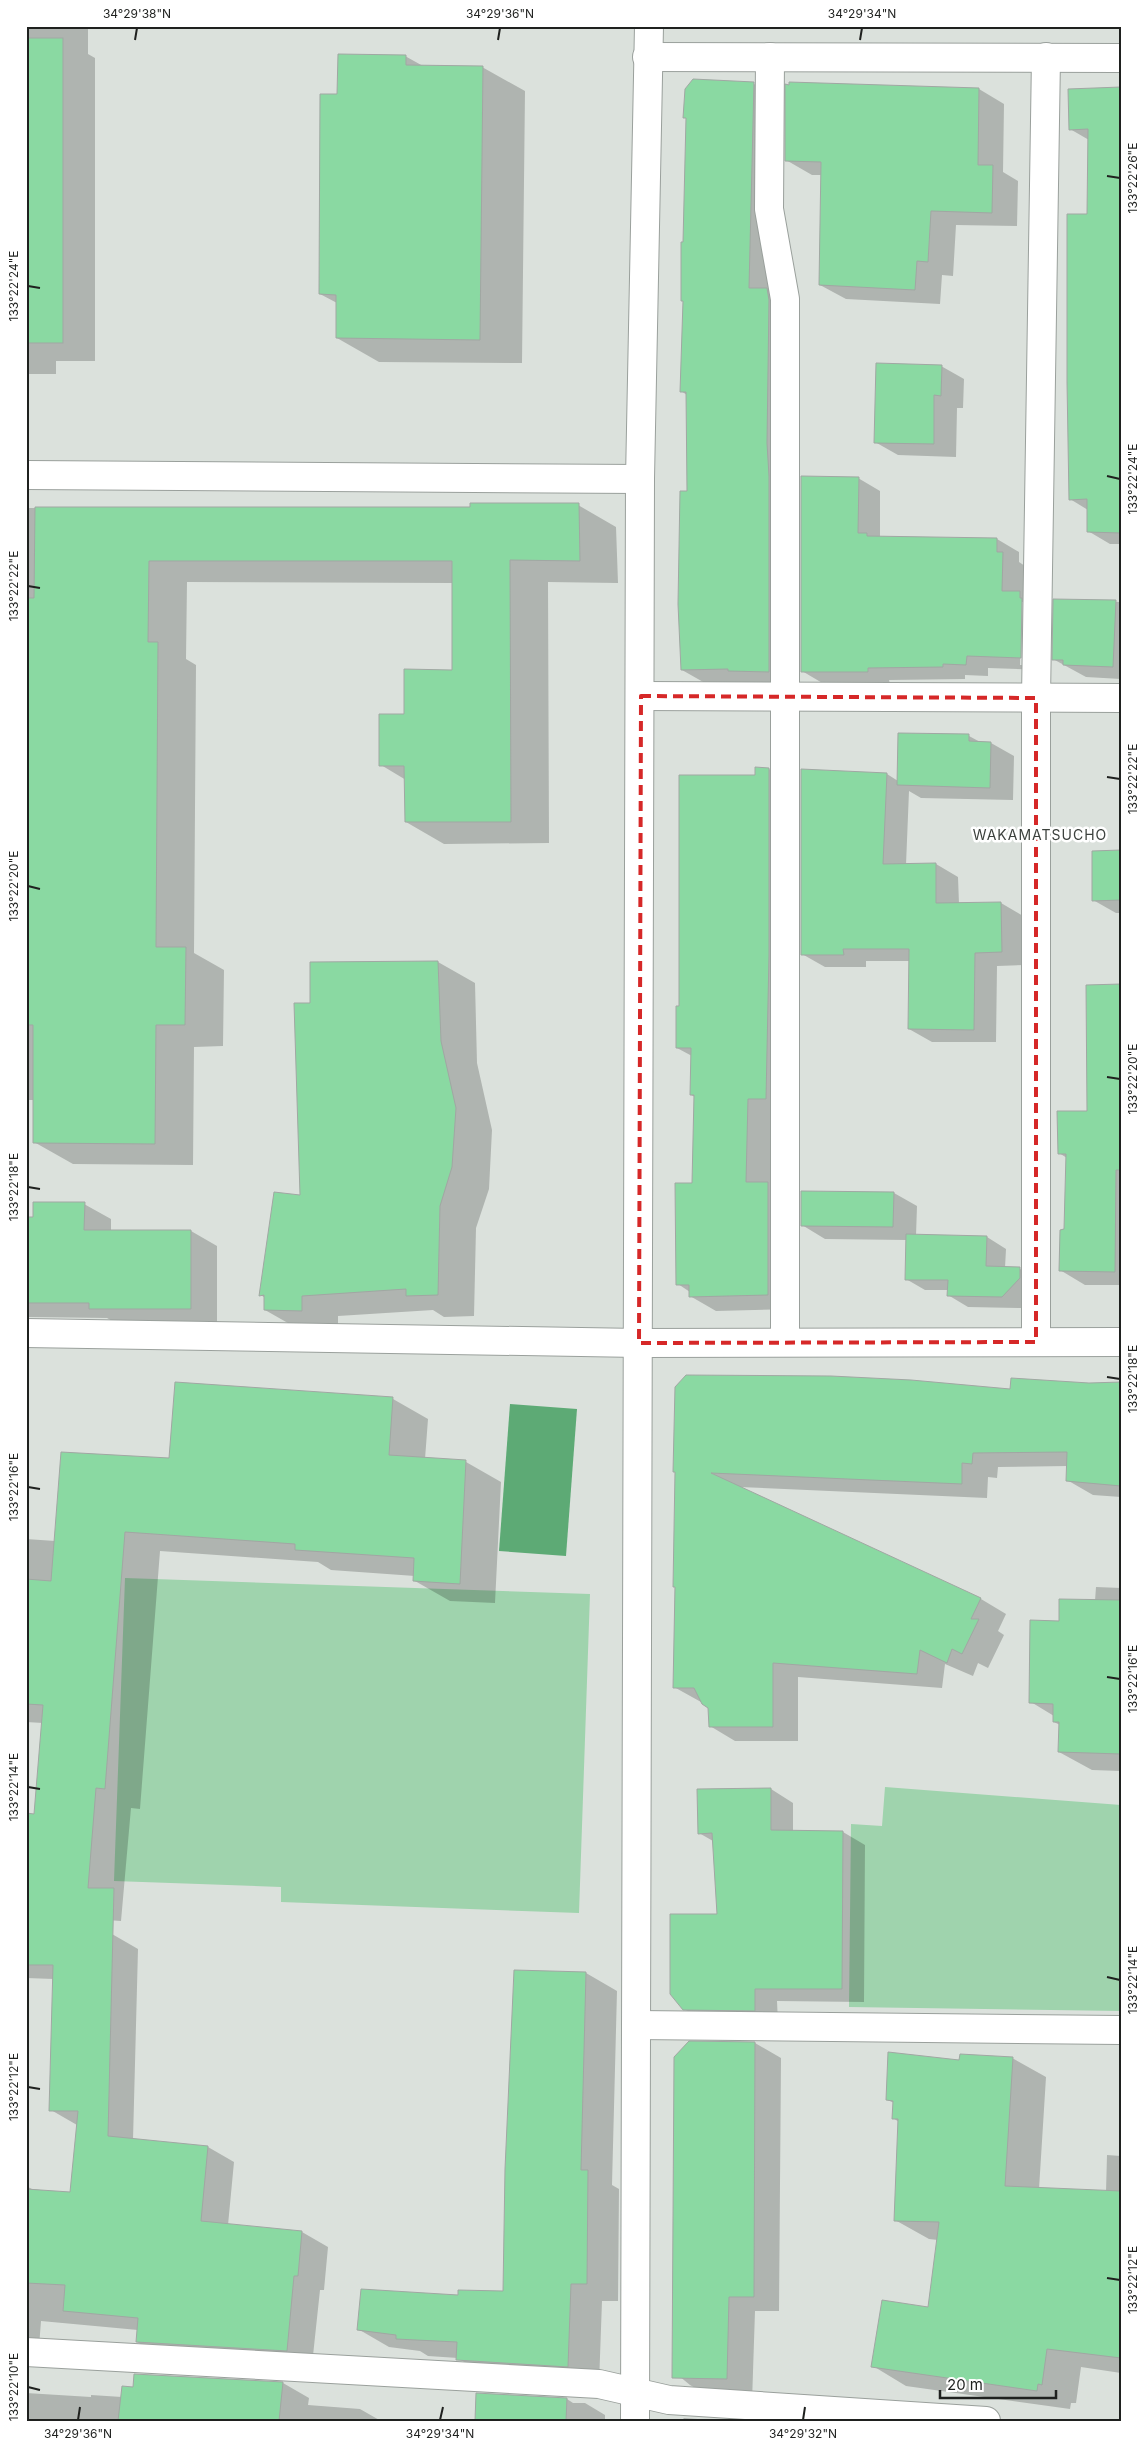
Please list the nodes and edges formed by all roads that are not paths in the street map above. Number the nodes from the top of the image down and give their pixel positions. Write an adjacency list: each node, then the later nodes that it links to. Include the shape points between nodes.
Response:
1 (649, 26): 2 (street)
2 (648, 57): 3 (street); 7 (street)
3 (770, 57): 4 (street); 9 (street, via 769,209 786,299)
4 (1046, 57): 5 (street); 10 (street)
5 (1121, 58)
6 (26, 475): 7 (street)
7 (640, 479): 8 (street)
8 (641, 696): 9 (street); 16 (street)
9 (784, 697): 10 (street); 13 (street)
10 (1036, 698): 11 (street); 14 (street)
11 (1121, 698)
12 (26, 1334): 16 (street)
13 (785, 1342): 14 (street); 16 (street)
14 (1036, 1342): 15 (street)
15 (1121, 1342)
16 (639, 1343): 17 (street)
17 (636, 2025): 18 (street); 20 (street)
18 (1121, 2030)
19 (26, 2352): 20 (street, via 599,2384)
20 (636, 2393): 21 (street); 22 (street, via 669,2400)
21 (635, 2421)
22 (986, 2421)

